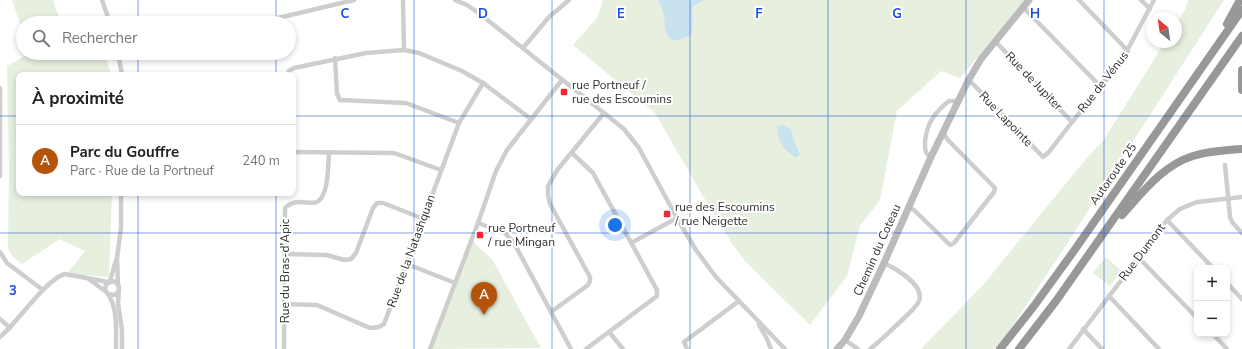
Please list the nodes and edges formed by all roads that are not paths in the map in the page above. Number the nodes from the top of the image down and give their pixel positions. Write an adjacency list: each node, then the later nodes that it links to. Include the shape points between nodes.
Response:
1 (102, 0): 14 (street)
2 (354, 0): 15 (street)
3 (403, 0): 19 (street)
4 (454, 0): 18 (street, via 467,5)
5 (569, 0): 18 (street, via 550,17)
6 (1029, 0): 11 (street, Chemin du Coteau)
7 (1079, 0): 20 (street)
8 (1141, 0): 12 (street)
9 (1154, 0): 12 (street, Rue de Vénus)
10 (1240, 0): 23 (highway)
11 (1022, 6): 17 (street, Chemin du Coteau); 30 (street)
12 (1150, 9): 20 (street, Rue de Vénus)
13 (1242, 10): 23 (highway, Autoroute 25)
14 (108, 16)
15 (286, 16)
16 (1242, 36): 59 (highway)
17 (995, 41): 28 (street, Chemin du Coteau); 37 (street, Rue de Jupiter)
18 (524, 48): 27 (street)
19 (404, 50): 21 (street); 29 (street, via 419,53)
20 (1128, 51): 30 (street, Rue de Vénus)
21 (335, 58): 26 (street, via 294,68); 38 (street, via 337,94 340,100 406,103)
22 (119, 60): 25 (street)
23 (1203, 68): 103 (highway, Autoroute 25, via 1055,278)
24 (1242, 70): 32 (highway)
25 (121, 72)
26 (288, 72)
27 (562, 80): 35 (street); 36 (street)
28 (968, 81): 34 (street, Chemin du Coteau); 46 (street, Rue Lapointe)
29 (483, 83): 36 (street); 38 (street, Rue de la Natashquan)
30 (1100, 86): 37 (street, Rue de Vénus)
31 (0, 88): 33 (street)
32 (1242, 90)
33 (0, 101): 44 (street)
34 (958, 101): 39 (street, Chemin du Coteau); 45 (street, via 949,101 937,110 926,129 925,150)
35 (604, 113): 43 (street); 54 (street, via 624,129 639,148)
36 (531, 119): 57 (street, via 507,150 496,171)
37 (1072, 122): 46 (street, Rue de Vénus)
38 (459, 123): 48 (street, Rue de la Natashquan)
39 (943, 132): 45 (street, Chemin du Coteau); 53 (street, via 995,188 994,192 950,245)
40 (1242, 149): 59 (highway, via 1203,153 1173,165 1151,184)
41 (296, 152): 42 (street)
42 (329, 152): 48 (street, via 394,153); 62 (street, Rue du Bras-d'Apic, via 327,182 323,196 316,202 294,202 285,208)
43 (572, 153): 60 (street, via 593,173); 80 (street, via 548,186 548,195 550,204 590,281)
44 (0, 156): 49 (street)
45 (931, 157): 53 (street, Chemin du Coteau)
46 (1043, 157)
47 (1225, 165): 52 (street)
48 (441, 170): 55 (street, Rue de la Natashquan)
49 (0, 176)
50 (121, 196): 64 (street)
51 (1242, 197): 52 (street, Rue Dumont)
52 (1228, 198): 56 (street, Rue Dumont, via 1197,202 1180,209); 58 (street, via 1230,219)
53 (908, 207): 65 (street, Chemin du Coteau)
54 (677, 218): 60 (street); 78 (street, via 716,277)
55 (424, 219): 62 (street, via 378,203 373,208 351,259 344,260 327,255); 66 (street, Rue de la Natashquan)
56 (1167, 220): 63 (street, Rue Dumont); 67 (street)
57 (478, 223): 70 (street); 80 (street, via 504,233 514,244)
58 (1242, 233)
59 (1099, 241): 104 (highway)
60 (631, 243): 86 (street, via 657,296)
61 (0, 252): 73 (street, via 7,263)
62 (285, 254): 79 (street, Rue du Bras-d'Apic)
63 (1138, 256): 76 (street, Rue Dumont); 81 (street)
64 (117, 258): 69 (street); 71 (street)
65 (884, 263): 89 (street, Chemin du Coteau); 102 (street, via 911,280 919,291 919,301)
66 (407, 264): 70 (street); 79 (street, Rue de la Natashquan, via 384,324 379,327 370,328 317,305)
67 (1210, 265)
68 (89, 279): 69 (street); 73 (street, via 65,274 58,276); 75 (street)
69 (109, 282): 71 (street); 75 (street, via 105,286)
70 (456, 282): 93 (street)
71 (118, 285): 74 (street)
72 (1230, 286): 77 (street)
73 (43, 290): 84 (street)
74 (118, 292): 75 (street, via 115,295); 91 (street)
75 (107, 293): 90 (street, via 114,307)
76 (1109, 296): 85 (street, Rue Dumont); 107 (street)
77 (1242, 299)
78 (739, 301): 83 (street); 97 (street, via 684,342)
79 (284, 304): 92 (street, Rue du Bras-d'Apic)
80 (551, 312): 94 (street)
81 (1194, 315)
82 (0, 319): 84 (street)
83 (755, 319): 98 (street); 99 (street)
84 (10, 328): 87 (street)
85 (1083, 329): 105 (street, Rue Dumont); 106 (street)
86 (610, 333): 95 (street); 96 (street)
87 (0, 337)
88 (1216, 337): 108 (street)
89 (845, 340): 100 (street, Chemin du Coteau); 101 (street)
90 (116, 349)
91 (122, 349)
92 (284, 349)
93 (430, 349)
94 (571, 349)
95 (586, 349)
96 (623, 349)
97 (687, 349)
98 (771, 349)
99 (785, 349)
100 (837, 349)
101 (858, 349)
102 (870, 349)
103 (1000, 349)
104 (1019, 349)
105 (1069, 349)
106 (1102, 349)
107 (1159, 349)
108 (1227, 349)

